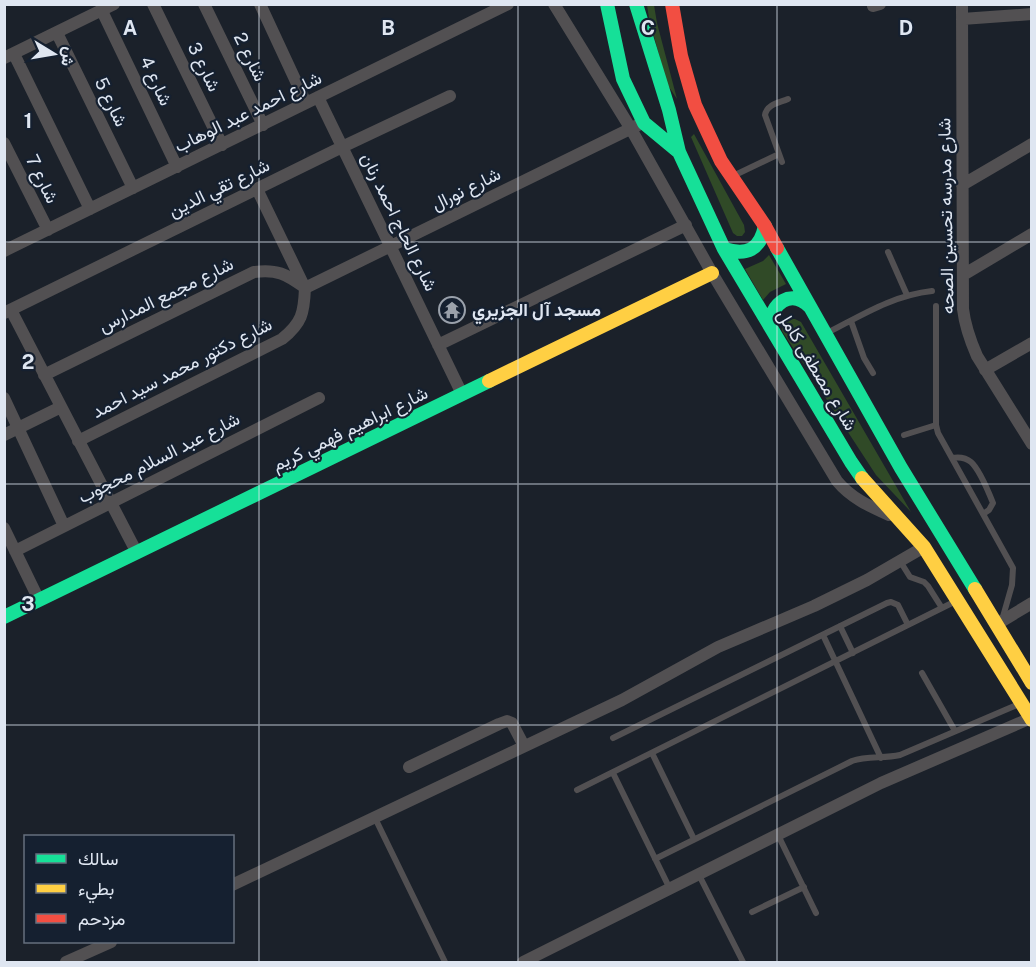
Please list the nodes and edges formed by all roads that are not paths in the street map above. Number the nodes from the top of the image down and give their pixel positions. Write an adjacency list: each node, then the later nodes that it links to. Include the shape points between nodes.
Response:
1 (114, 4): 11 (street)
2 (153, 4): 24 (street, شارع 3)
3 (204, 4): 20 (street, شارع 2)
4 (260, 4): 19 (street)
5 (508, 4): 17 (street, شارع احمد عبد الوهاب)
6 (554, 4): 21 (street)
7 (607, 4): 21 (main road)
8 (636, 4): 26 (main road, شارع مصطفى كامل)
9 (672, 4): 30 (main road, شارع مصطفى كامل, via 695,105)
10 (962, 4): 13 (street, شارع مدرسه تحسين الصحه)
11 (102, 11): 14 (street); 29 (street, شارع 4)
12 (1032, 14): 13 (street)
13 (962, 19): 31 (street, شارع مدرسه تحسين الصحه)
14 (57, 33): 15 (street); 32 (street, شارع 5)
15 (9, 56): 34 (street)
16 (450, 96): 25 (street, شارع تقي الدين)
17 (318, 97): 19 (street, شارع احمد عبد الوهاب); 25 (street, شارع الحاج احمد رنان)
18 (788, 99): 27 (lane, via 771,106 765,115)
19 (306, 103): 20 (street, شارع احمد عبد الوهاب)
20 (263, 125): 24 (street, شارع احمد عبد الوهاب)
21 (637, 126): 26 (main road); 35 (street); 39 (street, شارع نورال)
22 (4, 143): 37 (street, شارع 7)
23 (1032, 144): 31 (street)
24 (222, 145): 29 (street, شارع احمد عبد الوهاب)
25 (342, 147): 33 (street, شارع تقي الدين); 39 (street, شارع الحاج احمد رنان)
26 (679, 152): 40 (main road, شارع مصطفى كامل)
27 (778, 154): 28 (lane); 30 (lane)
28 (782, 162)
29 (177, 167): 32 (street, شارع احمد عبد الوهاب)
30 (732, 177): 36 (main road, شارع مصطفى كامل)
31 (962, 185): 44 (street, شارع مدرسه تحسين الصحه)
32 (133, 188): 34 (street, شارع احمد عبد الوهاب)
33 (256, 189): 45 (street); 50 (street, شارع تقي الدين)
34 (90, 209): 37 (street, شارع احمد عبد الوهاب)
35 (686, 225): 43 (street); 55 (street)
36 (765, 226): 40 (main road, via 764,236 752,250 733,253); 49 (main road, شارع مصطفى كامل)
37 (48, 230): 41 (street, شارع احمد عبد الوهاب)
38 (1032, 234): 44 (street)
39 (390, 246): 45 (street, شارع نورال); 55 (street, شارع الحاج احمد رنان)
40 (724, 249): 52 (main road, شارع مصطفى كامل)
41 (4, 251)
42 (888, 252): 47 (lane)
43 (712, 273): 59 (main road, شارع ابراهيم فهمي كريم); 72 (street, via 837,481 854,498)
44 (963, 275): 56 (street, شارع مدرسه تحسين الصحه, via 965,325)
45 (305, 288): 58 (street, شارع مجمع المدارس, via 281,272 254,272); 67 (street, شارع دكتور محمد سيد احمد, via 301,318 282,339)
46 (932, 291): 47 (lane)
47 (907, 295): 51 (lane)
48 (936, 306): 63 (lane)
49 (810, 307): 52 (main road, via 793,298 783,301 775,307); 53 (main road, شارع مصطفى كامل)
50 (8, 312): 58 (street)
51 (851, 321): 53 (lane); 57 (lane)
52 (771, 327): 72 (main road, شارع مصطفى كامل, via 851,462)
53 (825, 333): 84 (main road, شارع مصطفى كامل, via 901,468)
54 (1032, 343): 56 (street)
55 (438, 345): 59 (street, شارع الحاج احمد رنان)
56 (985, 370): 68 (street, شارع مدرسه تحسين الصحه)
57 (873, 373)
58 (44, 375): 62 (street)
59 (462, 394): 77 (main road, شارع ابراهيم فهمي كريم)
60 (4, 398): 64 (street)
61 (319, 398): 70 (street, شارع عبد السلام محجوب)
62 (61, 408): 64 (street); 67 (street)
63 (936, 425): 66 (lane); 69 (lane)
64 (18, 428): 65 (street); 73 (street)
65 (4, 435)
66 (903, 435)
67 (78, 441): 70 (street)
68 (1032, 444)
69 (952, 458): 71 (lane); 71 (lane, via 965,459 976,468 993,503)
70 (111, 503): 73 (street, شارع عبد السلام محجوب); 77 (street)
71 (983, 514): 84 (lane, via 1013,568 1012,585)
72 (899, 520): 75 (main road, شارع مصطفى كامل)
73 (64, 526): 76 (street, شارع عبد السلام محجوب)
74 (4, 528): 76 (street)
75 (924, 547): 78 (street); 80 (main road, شارع مصطفى كامل)
76 (15, 551): 79 (street)
77 (136, 553): 79 (main road, شارع ابراهيم فهمي كريم)
78 (900, 561): 82 (lane, via 910,577 928,586); 96 (street, via 814,606 718,647 622,700)
79 (39, 600): 83 (main road, شارع ابراهيم فهمي كريم)
80 (957, 600): 82 (lane); 92 (main road, شارع مصطفى كامل)
81 (1032, 603): 84 (street)
82 (942, 608): 85 (lane)
83 (4, 617)
84 (999, 623): 91 (main road, شارع مصطفى كامل)
85 (908, 625): 86 (lane, via 898,605 891,602); 88 (lane)
86 (840, 626): 87 (lane); 88 (lane)
87 (823, 635): 89 (lane); 95 (lane)
88 (853, 652): 89 (lane)
89 (835, 661): 97 (lane); 98 (lane)
90 (922, 673): 94 (lane)
91 (1032, 683)
92 (1021, 703): 93 (main road, شارع مصطفى كامل); 94 (lane)
93 (1031, 719): 103 (street, via 881,783)
94 (955, 731): 98 (lane, via 900,755)
95 (613, 738)
96 (524, 746): 99 (street, via 512,723 507,721); 102 (street)
97 (652, 753): 100 (lane); 104 (lane)
98 (882, 758): 104 (lane, via 852,761)
99 (409, 767)
100 (613, 773): 101 (lane); 105 (lane)
101 (577, 790)
102 (375, 818): 107 (street); 114 (lane)
103 (778, 835): 106 (street); 108 (lane)
104 (694, 839): 105 (lane)
105 (655, 859): 109 (lane)
106 (699, 875): 109 (street); 116 (lane)
107 (234, 884)
108 (804, 887): 110 (lane); 111 (lane)
109 (670, 889): 115 (street)
110 (752, 912)
111 (816, 913)
112 (109, 943): 113 (street)
113 (66, 963)
114 (445, 963)
115 (523, 963)
116 (743, 963)

